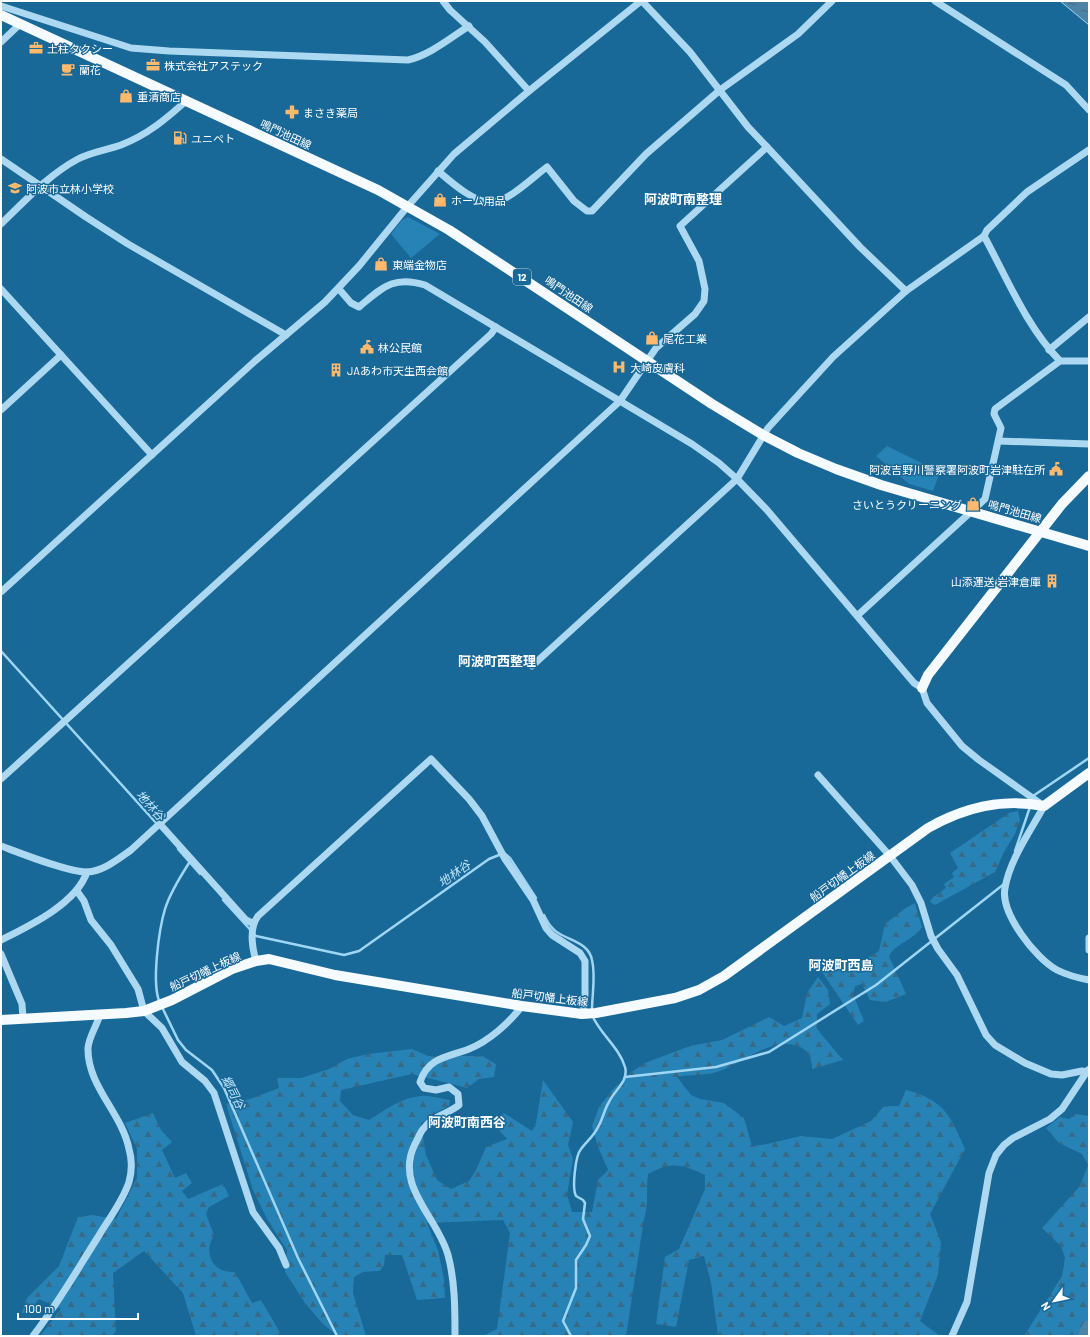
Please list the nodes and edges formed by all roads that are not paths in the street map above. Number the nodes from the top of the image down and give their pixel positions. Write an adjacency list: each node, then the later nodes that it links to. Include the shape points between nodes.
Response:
1 (443, 1): 8 (street)
2 (641, 1): 10 (street, via 690,52); 11 (street)
3 (832, 1): 10 (street, via 798,34)
4 (935, 1): 13 (street, via 1066,85)
5 (1, 6): 8 (street, via 131,48 169,51 408,60 430,52)
6 (1, 15): 7 (main road, 鳴門池田線 / 12)
7 (20, 24): 9 (street); 12 (main road, 鳴門池田線 / 12)
8 (470, 26): 11 (street)
9 (1, 42)
10 (720, 90): 14 (street); 17 (street, via 646,154 592,211 587,211 574,202 546,167 507,197 492,202 464,192)
11 (529, 91): 17 (street, via 454,154)
12 (186, 101): 18 (street, via 148,132 80,158 64,167); 19 (main road, 鳴門池田線 / 12, via 378,190)
13 (1089, 110)
14 (766, 147): 24 (street, via 860,247); 30 (street, via 680,226 698,261 705,288 704,301 695,314)
15 (1089, 150): 21 (street, via 1027,192 987,230)
16 (1, 159): 18 (street)
17 (438, 171): 19 (street)
18 (41, 187): 20 (street); 27 (street, via 128,244)
19 (407, 207): 22 (street); 30 (main road, 鳴門池田線 / 12, via 455,234)
20 (1, 224)
21 (984, 236): 24 (street); 28 (street, via 1027,316)
22 (339, 289): 26 (street, via 351,303 359,307 384,287 410,280 424,285); 27 (street)
23 (1, 290): 29 (street)
24 (906, 291): 35 (street, via 833,357)
25 (1089, 317): 28 (street)
26 (496, 327): 33 (street); 50 (street)
27 (286, 335): 38 (street)
28 (1049, 350): 31 (street)
29 (61, 355): 34 (street); 38 (street)
30 (646, 360): 33 (street); 35 (main road, 鳴門池田線 / 12)
31 (1060, 361): 32 (street); 36 (street, via 995,409 994,414 1001,428)
32 (1089, 361)
33 (620, 401): 40 (street, via 692,444); 52 (street)
34 (1, 410)
35 (763, 434): 40 (street); 41 (main road, 鳴門池田線 / 12, via 798,453 836,469 881,485)
36 (999, 441): 37 (street); 41 (street, via 984,499)
37 (1089, 444)
38 (152, 455): 44 (street)
39 (1089, 476): 42 (main road, via 1062,504)
40 (737, 479): 45 (street); 46 (street)
41 (972, 511): 42 (main road, 鳴門池田線 / 12); 45 (street)
42 (1042, 532): 43 (main road, 鳴門池田線 / 12); 47 (main road, via 928,675)
43 (1089, 546)
44 (1, 592)
45 (858, 615): 47 (street, via 914,683)
46 (532, 666)
47 (922, 688): 51 (street, via 928,703 962,746)
48 (818, 775): 54 (street)
49 (1087, 778): 51 (main road)
50 (1, 779)
51 (1044, 806): 54 (main road, 船戸切幡上板線, via 1017,802 966,810 946,817); 63 (street, via 1012,864 1004,890 1008,912 1034,950 1056,969)
52 (158, 824): 55 (street, via 114,862 101,869); 57 (street, via 246,920)
53 (1, 846): 55 (street, via 71,870)
54 (890, 856): 67 (main road, 船戸切幡上板線, via 724,976 699,990 675,998); 70 (street, via 912,885 922,903 931,936 952,966 975,1013 995,1045 1025,1063 1051,1074)
55 (86, 872): 56 (street, via 84,881)
56 (76, 891): 59 (street, via 56,909); 65 (street, via 84,901 91,920 138,990)
57 (252, 923): 62 (street); 67 (street, via 431,759 482,816 505,859 533,900 546,928 552,935 580,953 585,961 585,1004)
58 (1089, 938): 60 (street)
59 (1, 940)
60 (1089, 950)
61 (1, 954): 68 (street, via 22,1004)
62 (256, 961): 64 (main road, 船戸切幡上板線, via 269,959 335,975); 65 (main road, 船戸切幡上板線, via 232,969)
63 (1089, 980)
64 (522, 1006): 67 (main road, 船戸切幡上板線); 73 (street, via 515,1016 494,1033 469,1049 443,1056 423,1070 420,1082 424,1088 436,1090 449,1087 458,1094 459,1105 451,1112 434,1118 423,1128 410,1153 408,1173 416,1196 448,1253 452,1274)
65 (144, 1011): 66 (main road, 船戸切幡上板線); 71 (street, via 162,1028 182,1062 212,1089 253,1212 279,1248)
66 (100, 1014): 68 (main road, 船戸切幡上板線); 72 (street, via 90,1038 90,1066 123,1130 132,1167 129,1182 121,1200 73,1277)
67 (589, 1014)
68 (23, 1018): 69 (main road, 船戸切幡上板線)
69 (1, 1020)
70 (1088, 1070): 74 (street, via 1062,1110 1013,1138 996,1155 989,1173 967,1302)
71 (286, 1265)
72 (33, 1336)
73 (455, 1336)
74 (952, 1336)

